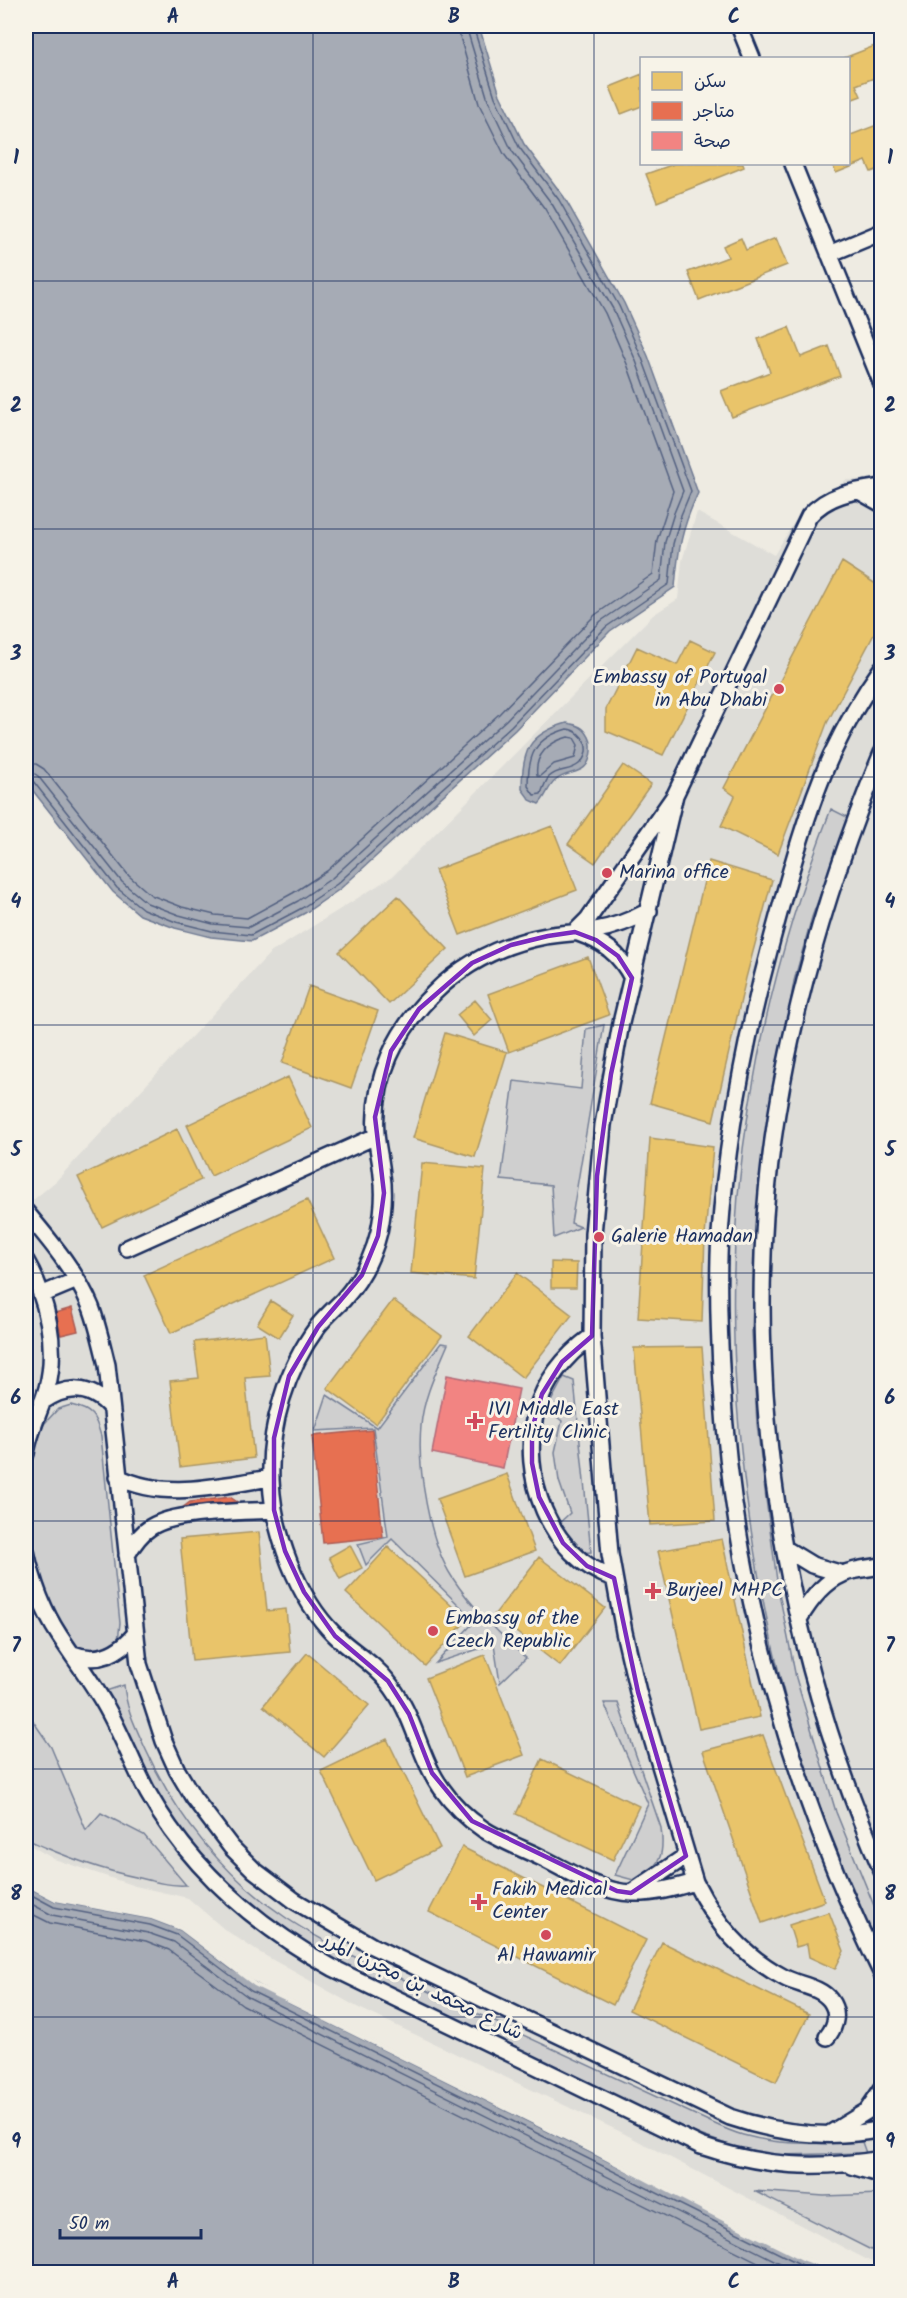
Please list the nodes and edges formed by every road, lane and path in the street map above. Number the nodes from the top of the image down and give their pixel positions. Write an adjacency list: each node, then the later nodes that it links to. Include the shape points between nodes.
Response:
1 (739, 26): 2 (street)
2 (752, 57)
3 (793, 165): 5 (street)
4 (882, 232): 5 (street)
5 (829, 254): 6 (street)
6 (882, 384)
7 (882, 487): 8 (street)
8 (859, 491): 9 (street); 12 (street, via 827,500 809,516)
9 (882, 504)
10 (881, 668): 42 (street, via 829,760 766,962 732,1116 720,1235 719,1292 729,1466 760,1641 811,1812)
11 (882, 753): 29 (street, via 812,953 774,1135 765,1215 764,1347)
12 (675, 795): 13 (street); 14 (street)
13 (649, 911): 14 (street, via 611,927); 15 (street)
14 (575, 932): 15 (street, via 608,947); 16 (street, via 529,940 493,952 435,992 391,1051 380,1083)
15 (632, 978): 22 (street, via 611,1074 597,1176)
16 (376, 1136): 18 (street); 27 (street, via 384,1193 378,1236 362,1275 318,1327 293,1368 278,1415)
17 (26, 1212): 20 (street, شارع محمد بن مجرن المرر)
18 (127, 1248)
19 (26, 1261): 21 (street)
20 (77, 1281): 21 (street); 24 (street, شارع محمد بن مجرن المرر, via 100,1334)
21 (41, 1294): 23 (street, via 51,1354)
22 (592, 1336): 34 (street); 34 (street, via 562,1362 542,1394 532,1429 532,1463 545,1513 563,1543 587,1566)
23 (42, 1402): 24 (street, via 61,1391 83,1390 103,1399); 25 (street)
24 (110, 1407): 26 (street, شارع محمد بن مجرن المرر)
25 (26, 1454)
26 (118, 1477): 27 (street, via 142,1487 169,1491); 31 (street, شارع محمد بن مجرن المرر)
27 (271, 1478): 28 (street)
28 (274, 1510): 31 (street, via 161,1522 141,1535); 41 (street, via 285,1551 304,1592 336,1636 376,1668 398,1695 432,1773 456,1806 503,1840 589,1882)
29 (784, 1548): 33 (street, via 812,1565); 35 (street)
30 (26, 1551): 37 (street, شارع محمد بن مجرن المرر, via 47,1613)
31 (127, 1555): 36 (street, شارع محمد بن مجرن المرر)
32 (882, 1566): 33 (street)
33 (843, 1574): 35 (street, via 814,1598)
34 (614, 1578): 38 (street, via 638,1692)
35 (799, 1619): 39 (street, via 852,1797)
36 (135, 1634): 37 (street, via 121,1649 102,1657 82,1658); 46 (street, شارع محمد بن مجرن المرر, via 139,1664 164,1742 194,1797 231,1847 295,1901 372,1946 713,2109 778,2131)
37 (73, 1654): 48 (street, شارع محمد بن مجرن المرر, via 167,1823 211,1877 281,1937 333,1968 701,2146 779,2165)
38 (686, 1856): 40 (street); 41 (street)
39 (882, 1870)
40 (695, 1882): 41 (street); 43 (street, via 721,1926 750,1955 832,2002 836,2017)
41 (631, 1893)
42 (882, 1974)
43 (827, 2037)
44 (882, 2089): 46 (street, via 867,2111)
45 (882, 2129): 46 (street, شارع محمد بن مجرن المرر)
46 (828, 2135)
47 (882, 2159): 48 (street, شارع محمد بن مجرن المرر)
48 (846, 2165): 49 (street)
49 (882, 2175)

